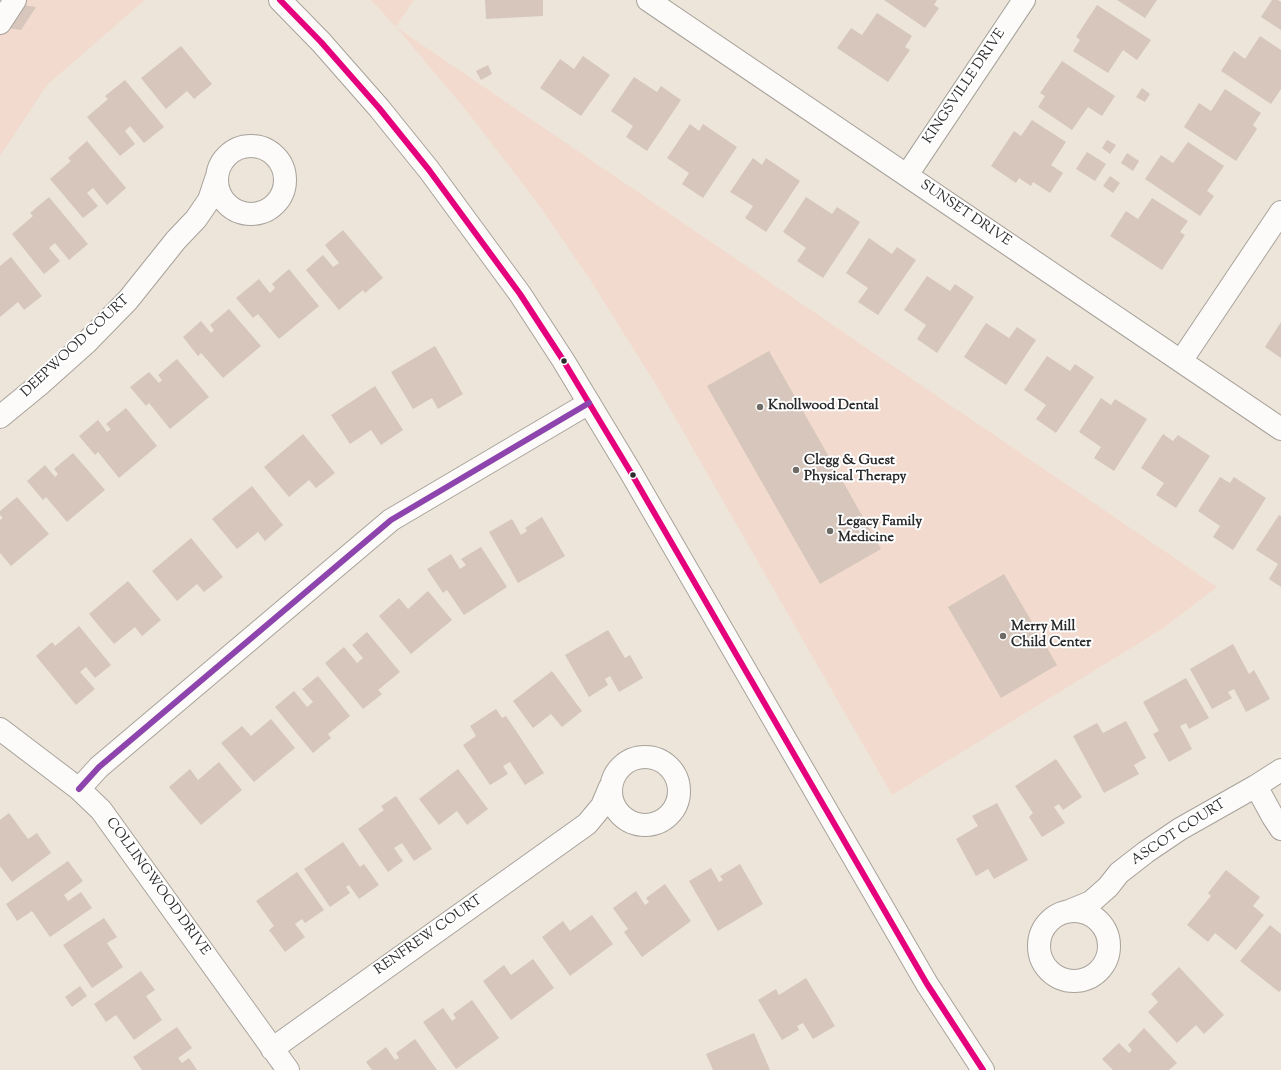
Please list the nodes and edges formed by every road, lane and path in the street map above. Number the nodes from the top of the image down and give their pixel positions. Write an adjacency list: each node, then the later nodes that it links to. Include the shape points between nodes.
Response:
1 (16, 0): 5 (street)
2 (280, 0): 12 (street, via 379,108 429,170 520,294)
3 (648, 0): 6 (street, SUNSET DRIVE)
4 (1024, 0): 6 (street, KINGSVILLE DRIVE)
5 (0, 23)
6 (907, 175): 11 (street, SUNSET DRIVE)
7 (216, 179): 9 (street, via 222,200); 9 (street, DEEPWOOD COURT, via 225,158 234,150 245,146 257,146 268,150 278,158 284,168 286,180 279,201 261,214); 10 (street, DEEPWOOD COURT, via 209,200)
8 (1281, 212): 11 (street)
9 (240, 213): 10 (street, DEEPWOOD COURT, via 218,213)
10 (196, 219): 13 (street, DEEPWOOD COURT, via 128,300 86,343)
11 (1181, 361): 14 (street, SUNSET DRIVE)
12 (589, 403): 19 (street, via 391,520 99,767); 28 (street, via 927,984)
13 (0, 417)
14 (1281, 429)
15 (0, 729): 19 (street, COLLINGWOOD DRIVE)
16 (1281, 770): 17 (street, ASCOT COURT)
17 (1256, 786): 22 (street); 23 (street, ASCOT COURT, via 1180,829 1146,852 1119,873)
18 (610, 787): 20 (street, via 615,808); 20 (street, RENFREW COURT, via 614,775 621,766 637,757 654,757 665,762 674,771 679,782 680,794 671,814 653,825 642,826); 21 (street, RENFREW COURT, via 602,806)
19 (79, 789): 26 (street, COLLINGWOOD DRIVE, via 101,810)
20 (631, 822): 21 (street, RENFREW COURT, via 610,820)
21 (587, 824): 26 (street, RENFREW COURT)
22 (1281, 828)
23 (1108, 888): 24 (street, ASCOT COURT, via 1091,902); 25 (street, ASCOT COURT, via 1101,906)
24 (1069, 911): 25 (street, via 1082,912); 25 (street, ASCOT COURT, via 1048,922 1039,944 1040,956 1046,967 1054,975 1065,980 1087,979 1104,965 1109,943)
25 (1100, 923)
26 (272, 1049): 27 (street, COLLINGWOOD DRIVE)
27 (288, 1070)
28 (983, 1070)

